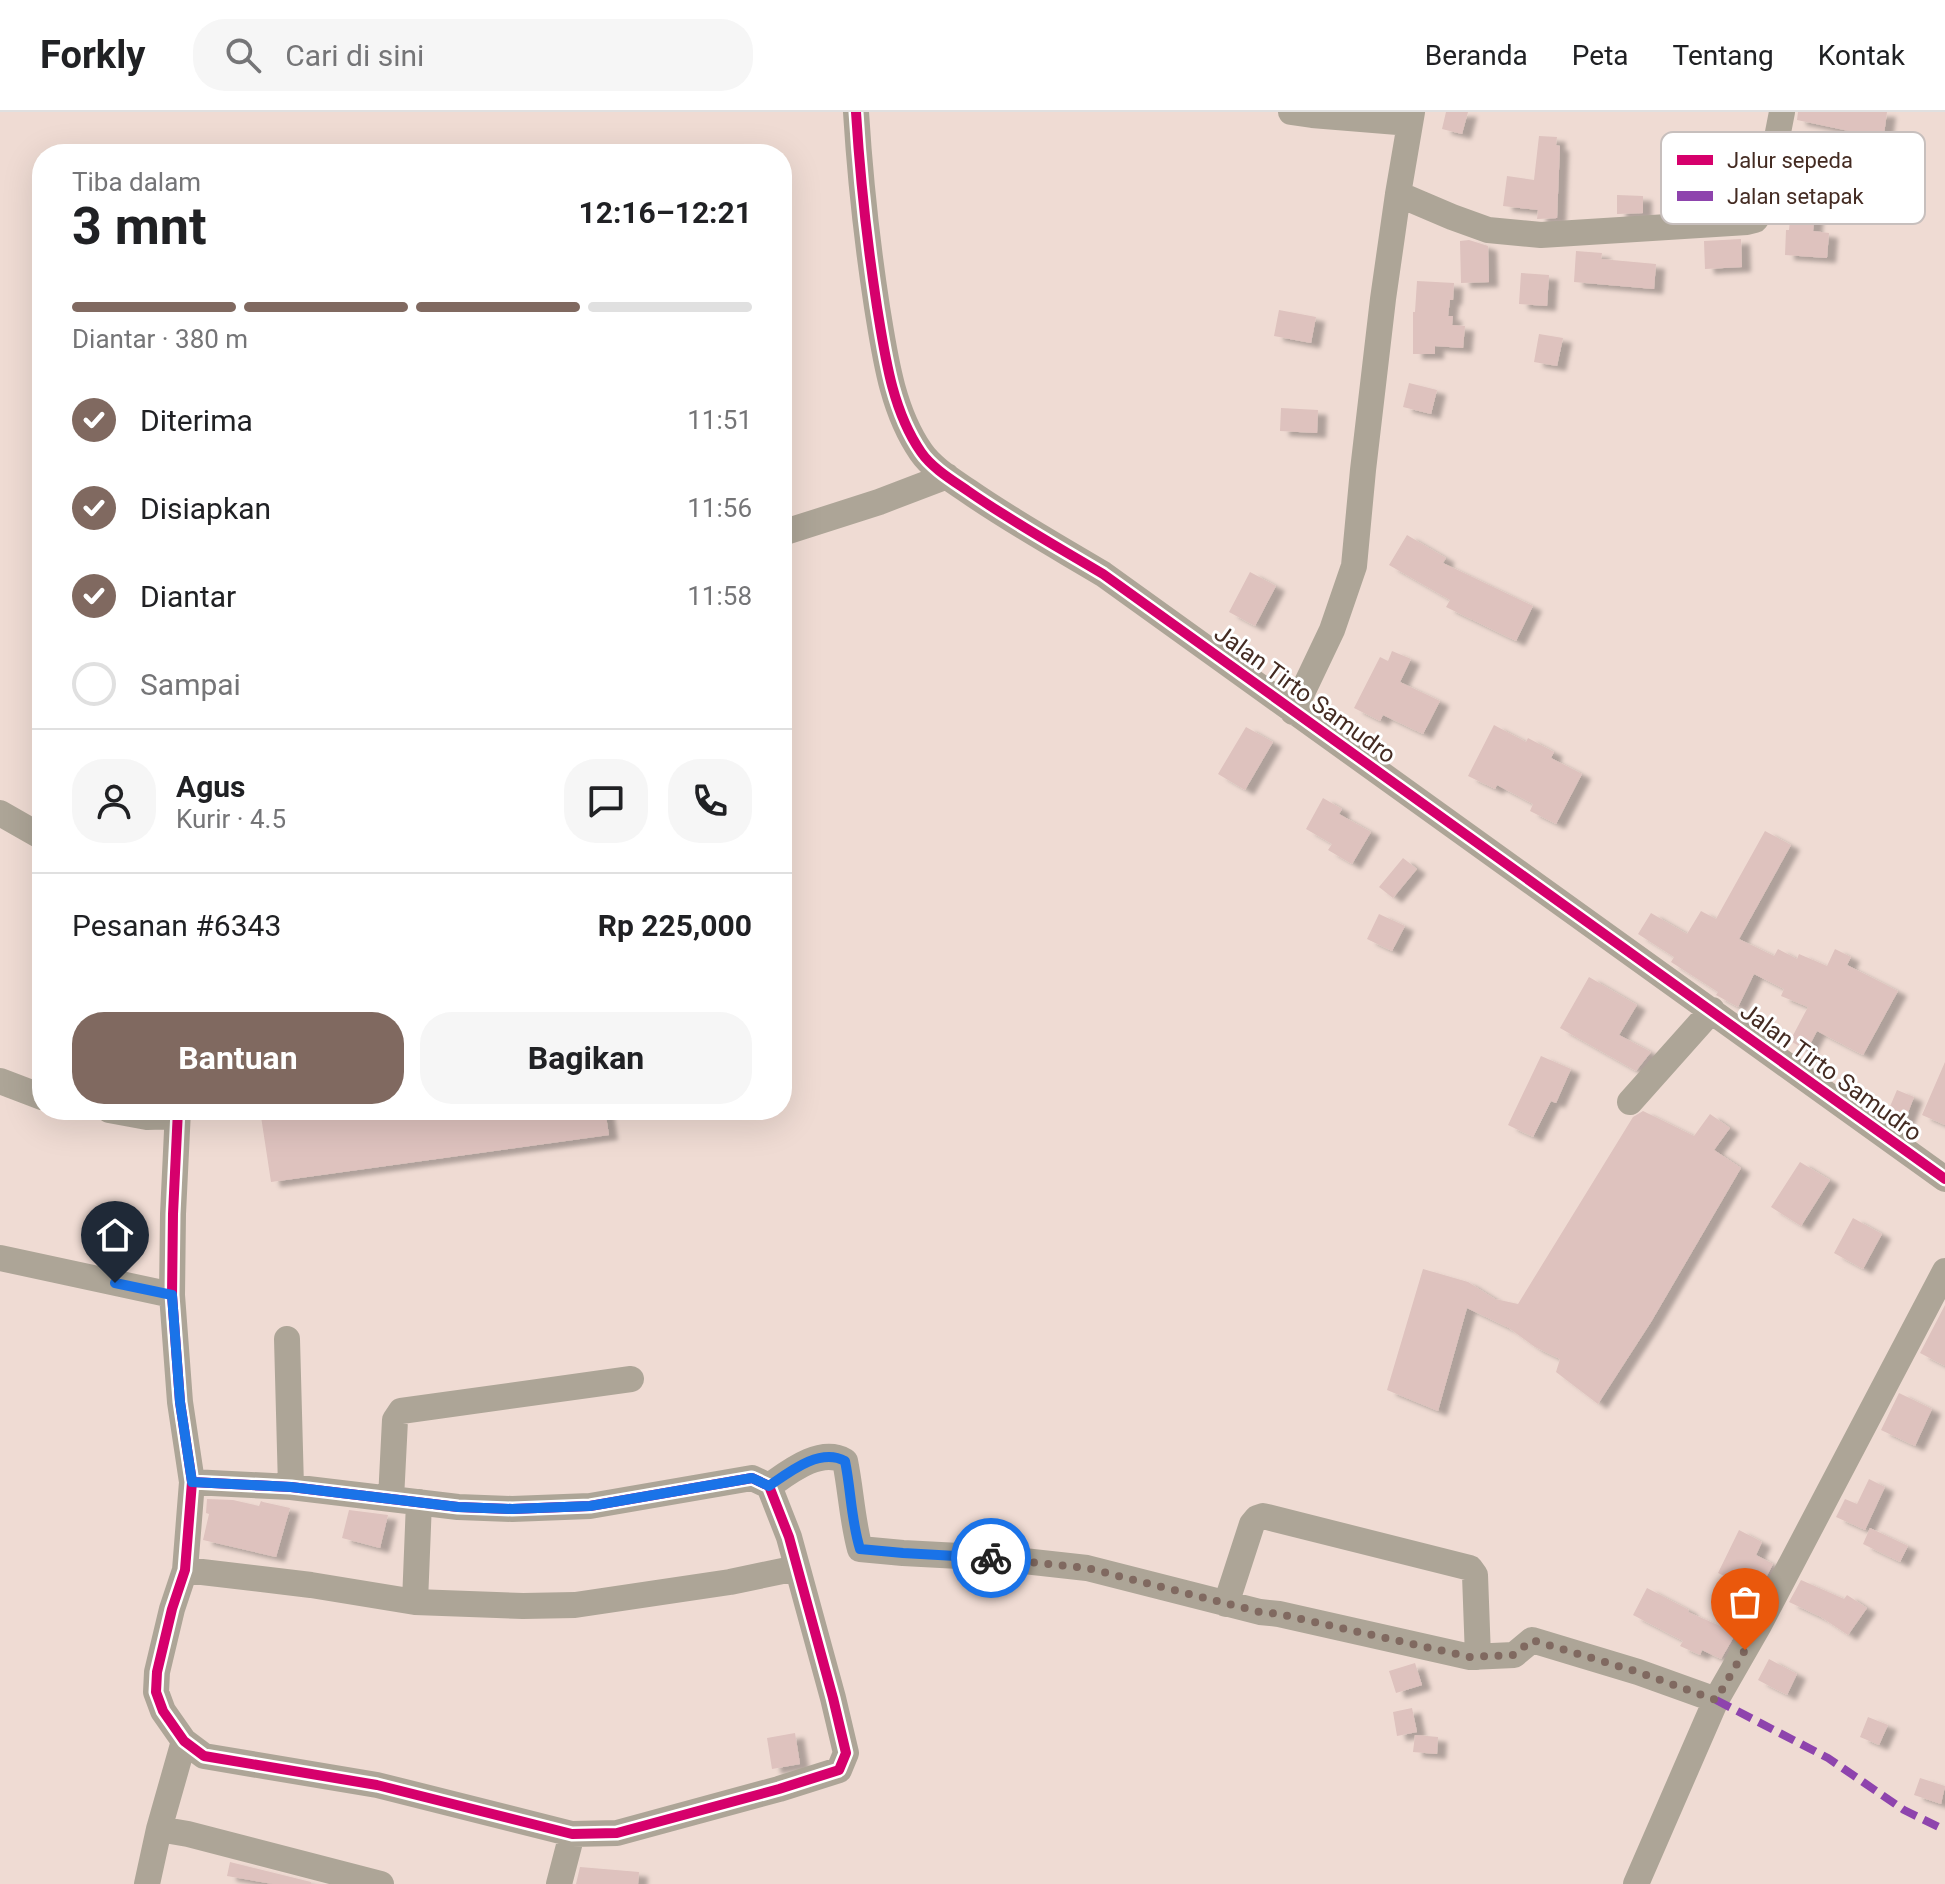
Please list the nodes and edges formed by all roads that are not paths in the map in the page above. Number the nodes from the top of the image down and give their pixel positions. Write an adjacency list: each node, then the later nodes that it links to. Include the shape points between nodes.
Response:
1 (856, 112): 8 (street, Jalan Tirto Samudro, via 866,237 892,388 922,453)
2 (1291, 112): 4 (street)
3 (1782, 112): 5 (street)
4 (1411, 118): 6 (street, Jalan Tirto Samudro)
5 (1778, 132)
6 (1398, 194): 7 (street, via 1488,230 1541,235); 10 (street, Jalan Tirto Samudro, via 1354,566 1332,630)
7 (1715, 224)
8 (947, 476): 9 (street); 10 (street, Jalan Tirto Samudro, via 1103,574)
9 (792, 530)
10 (1293, 712): 13 (street, Jalan Tirto Samudro)
11 (0, 813): 12 (street)
12 (32, 831)
13 (1712, 1010): 16 (street); 18 (street, Jalan Tirto Samudro)
14 (0, 1081): 15 (street)
15 (32, 1093)
16 (1630, 1102)
17 (178, 1120): 21 (street)
18 (1945, 1179)
19 (0, 1258): 21 (street)
20 (1945, 1271): 34 (street)
21 (172, 1295): 24 (street)
22 (287, 1339): 26 (street)
23 (631, 1379): 27 (street, via 401,1411 395,1420)
24 (192, 1482): 26 (street); 30 (street)
25 (769, 1486): 28 (street, via 752,1478 590,1506 512,1509); 29 (street); 32 (street, via 800,1464 840,1458 851,1488 860,1549 1087,1568)
26 (291, 1487): 27 (street)
27 (391, 1499): 28 (street)
28 (419, 1502): 31 (street)
29 (797, 1568): 31 (street, via 575,1605); 37 (street, via 846,1753 839,1770 617,1833)
30 (185, 1570): 31 (street); 35 (street, via 163,1645 156,1692)
31 (415, 1602)
32 (1226, 1604): 33 (street); 33 (street, via 1252,1524 1263,1516 1470,1568 1475,1575)
33 (1478, 1657): 34 (street, via 1514,1655 1532,1640)
34 (1716, 1700): 41 (street)
35 (184, 1741): 36 (street); 37 (street, via 204,1756 377,1785)
36 (159, 1829): 38 (street); 39 (street)
37 (572, 1834): 40 (street)
38 (147, 1884)
39 (381, 1884)
40 (559, 1884)
41 (1636, 1884)

